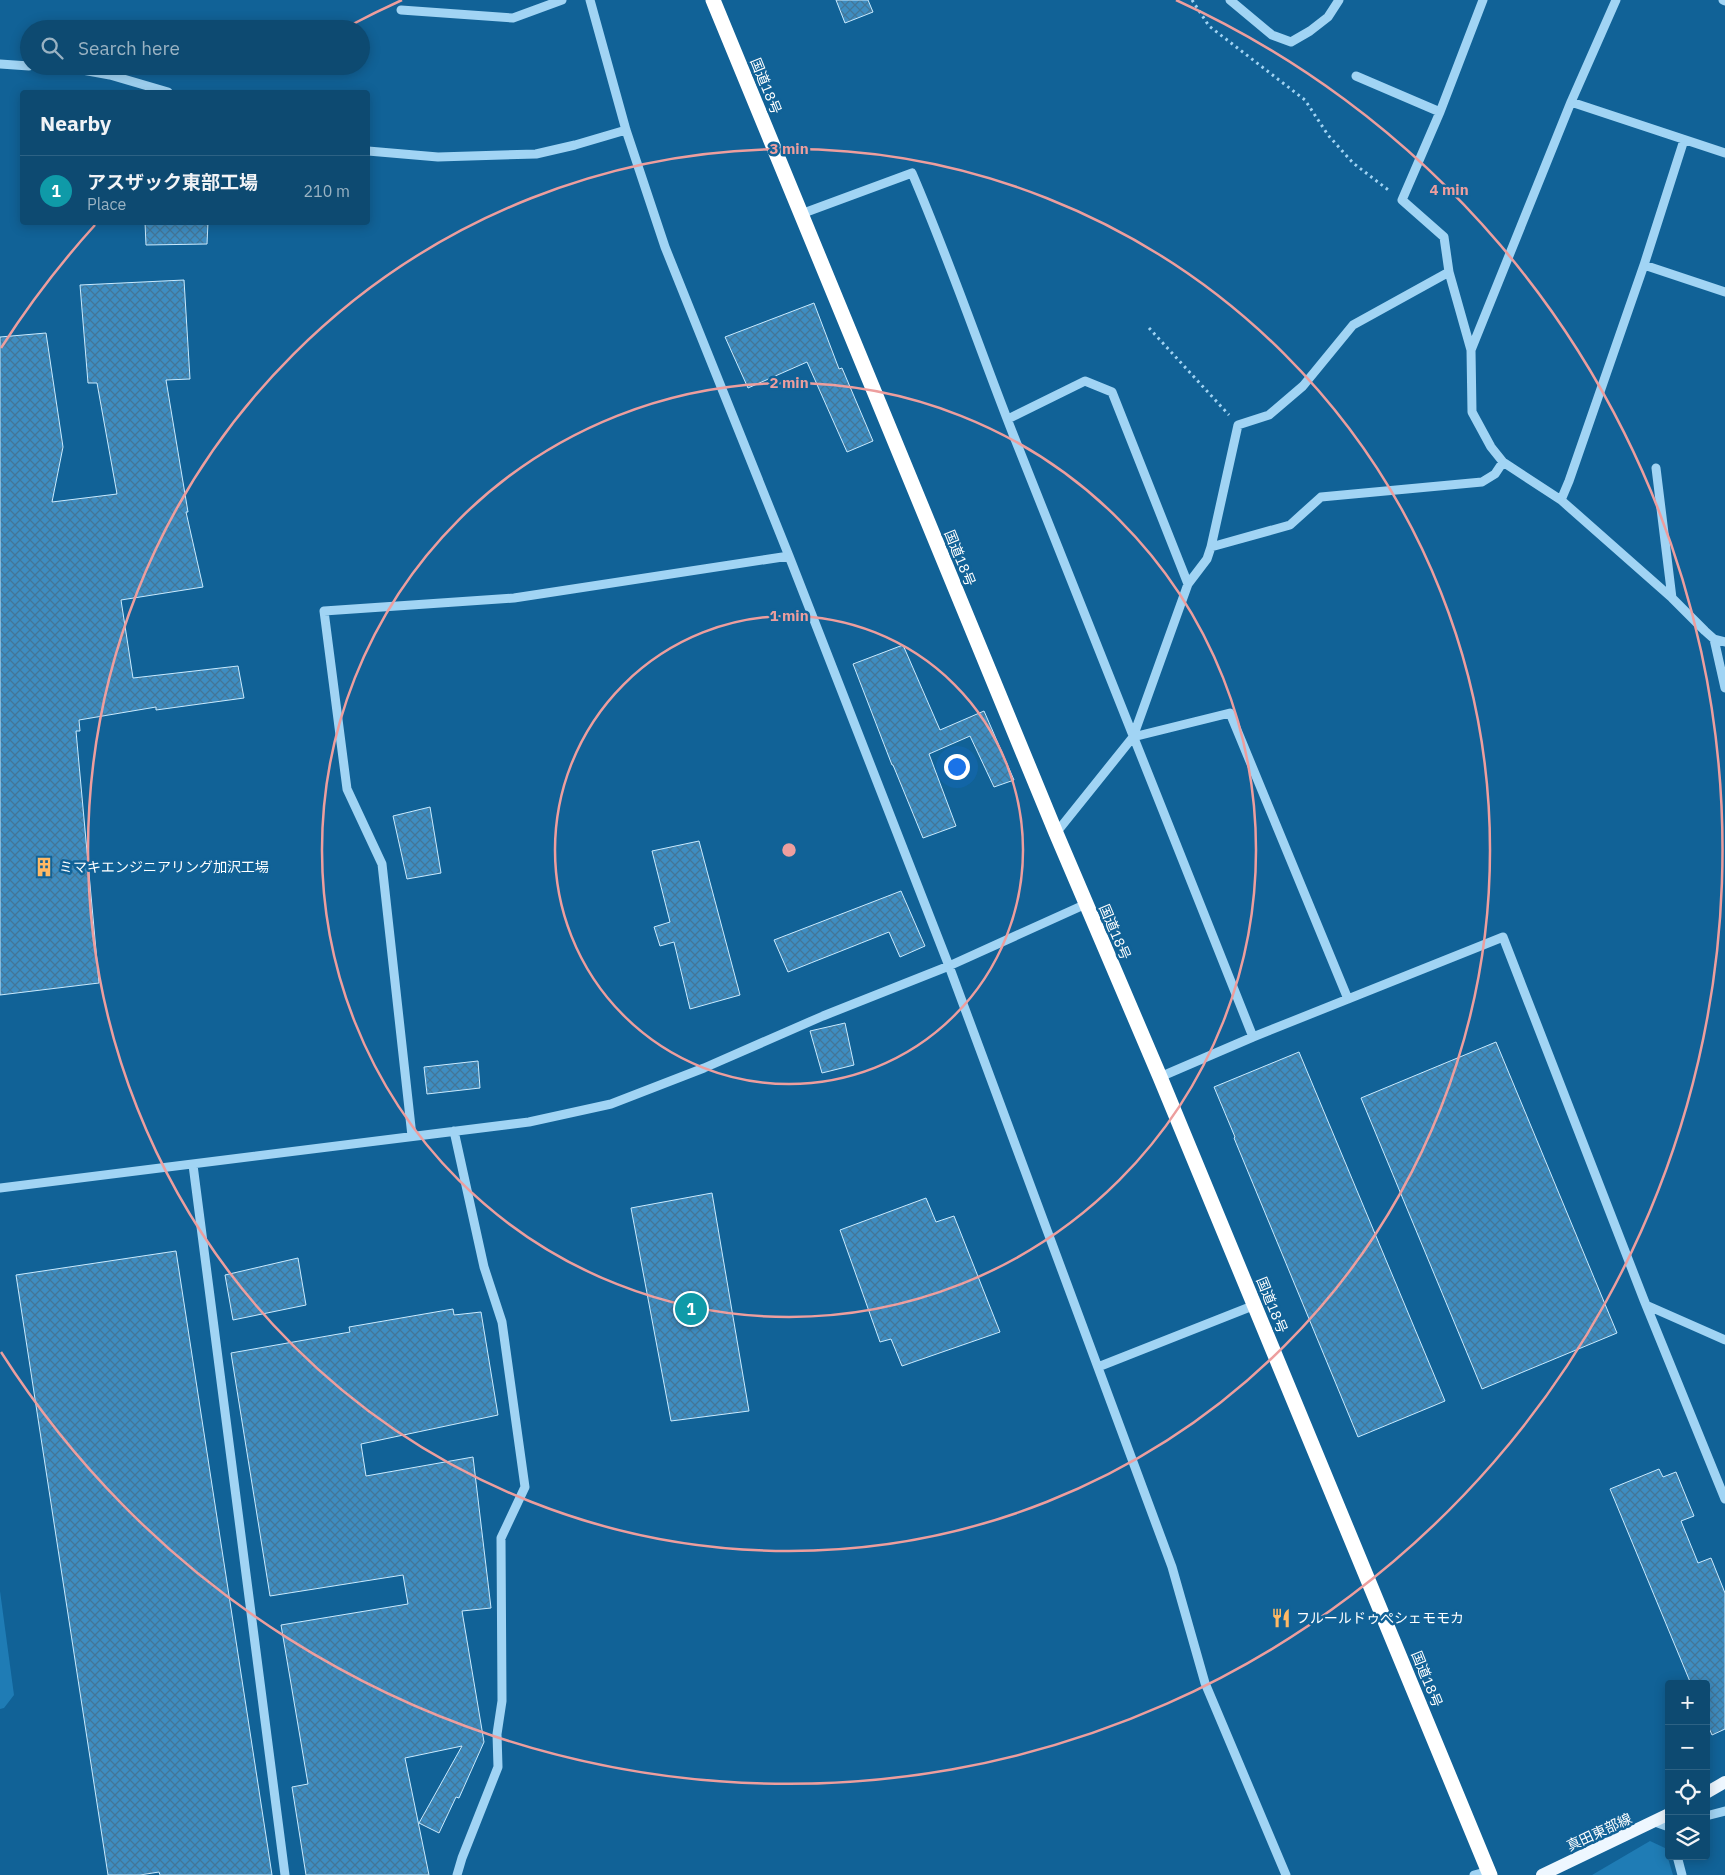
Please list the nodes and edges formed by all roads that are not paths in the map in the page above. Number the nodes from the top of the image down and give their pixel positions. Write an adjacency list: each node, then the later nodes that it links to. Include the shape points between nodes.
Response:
1 (562, 0): 8 (street, via 513,18)
2 (590, 0): 16 (street)
3 (713, 0): 20 (highway, 国道18号)
4 (1230, 0): 5 (street, via 1272,35 1291,42 1328,17)
5 (1339, 0)
6 (1483, 0): 15 (street)
7 (1616, 0): 14 (street)
8 (401, 10)
9 (0, 64): 10 (street)
10 (20, 65)
11 (110, 75): 13 (street)
12 (1356, 76): 15 (street)
13 (161, 90)
14 (1571, 102): 17 (street); 24 (street)
15 (1440, 112): 22 (street, via 1402,200 1444,236)
16 (626, 130): 18 (street, via 536,154 438,157); 30 (street, via 665,247)
17 (1684, 140): 19 (street); 21 (street)
18 (370, 151)
19 (1725, 153)
20 (801, 214): 25 (street, via 912,173); 37 (highway, 国道18号)
21 (1644, 265): 23 (street); 28 (street)
22 (1449, 272): 24 (street); 29 (street, via 1353,325 1303,386 1269,415 1238,425)
23 (1725, 292)
24 (1471, 350): 26 (street, via 1472,412)
25 (1008, 419): 31 (street, via 1085,381 1112,392); 36 (street)
26 (1503, 462): 28 (street); 29 (street, via 1495,474 1482,482 1321,497 1290,525)
27 (1656, 468): 32 (street)
28 (1560, 500): 32 (street)
29 (1211, 547): 31 (street, via 1207,559)
30 (789, 556): 39 (street); 44 (street, via 514,598 324,611 347,790 382,864)
31 (1188, 584): 36 (street)
32 (1672, 598): 33 (street)
33 (1714, 639): 34 (street); 35 (street)
34 (1725, 642)
35 (1725, 688)
36 (1133, 737): 37 (street); 40 (street, via 1230,713); 41 (street)
37 (1056, 834): 38 (highway, 国道18号)
38 (1086, 904): 39 (street); 42 (highway, 国道18号)
39 (949, 966): 43 (street, via 611,1104 529,1122); 50 (street)
40 (1348, 1000): 41 (street); 48 (street, via 1503,937)
41 (1253, 1037): 42 (street)
42 (1160, 1077): 47 (highway, 国道18号)
43 (454, 1132): 44 (street); 62 (street, via 484,1267 502,1322 525,1487 501,1538 502,1701 497,1734 498,1767)
44 (412, 1136): 45 (street)
45 (192, 1165): 46 (street); 61 (street)
46 (0, 1188)
47 (1255, 1305): 50 (street); 60 (highway, 国道18号)
48 (1646, 1305): 49 (street); 51 (street)
49 (1725, 1340)
50 (1098, 1367): 63 (street, via 1172,1567 1205,1683)
51 (1725, 1499)
52 (1725, 1782): 53 (main road)
53 (1710, 1791)
54 (1725, 1810): 56 (street)
55 (1667, 1815): 57 (main road, 真田東部線)
56 (1709, 1815)
57 (1655, 1822): 58 (street); 64 (main road, 真田東部線)
58 (1665, 1826)
59 (1678, 1860): 65 (street)
60 (1485, 1874)
61 (286, 1875)
62 (457, 1875)
63 (1286, 1875)
64 (1542, 1875)
65 (1682, 1875)

